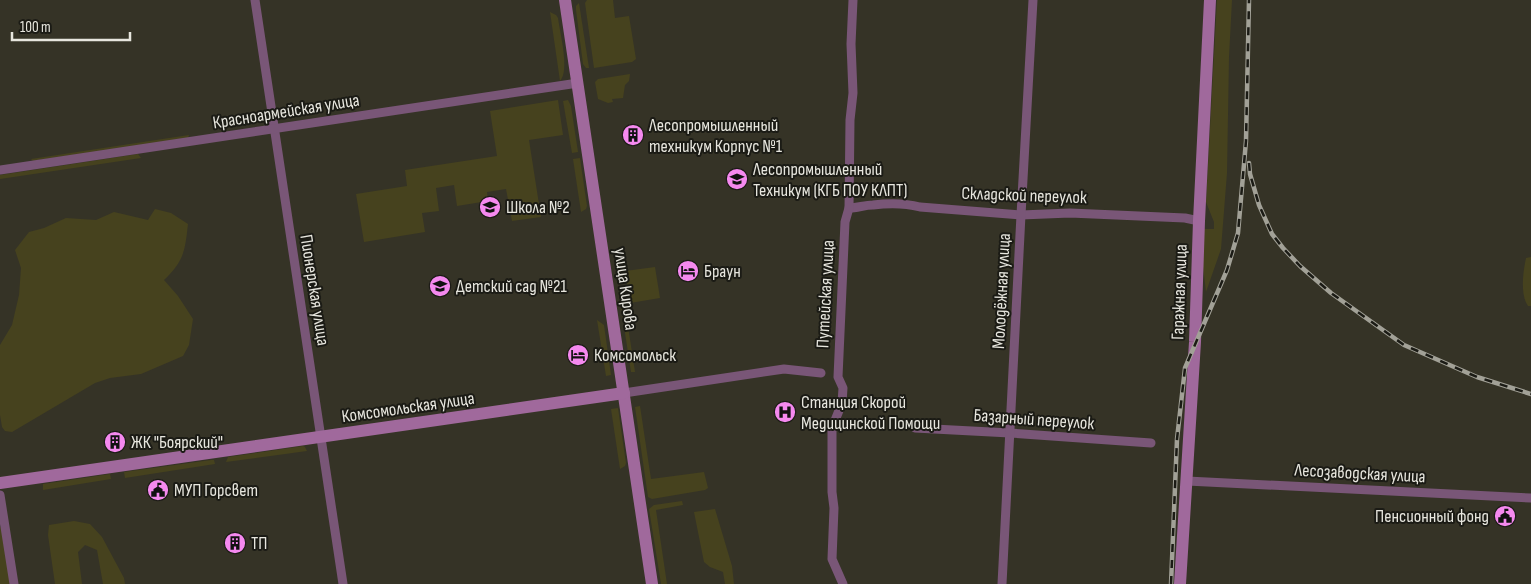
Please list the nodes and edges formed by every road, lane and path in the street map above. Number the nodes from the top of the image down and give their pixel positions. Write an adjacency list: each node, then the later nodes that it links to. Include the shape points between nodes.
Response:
1 (255, 0): 7 (street, Пионерская улица)
2 (565, 0): 6 (street, улица Кирова)
3 (853, 0): 9 (street, Путейская улица)
4 (1034, 0): 10 (street, Молодёжная улица)
5 (1210, 0): 11 (street, Гаражная улица)
6 (578, 84): 7 (street, Красноармейская улица); 13 (street, улица Кирова)
7 (274, 129): 8 (street, Красноармейская улица); 16 (street, Пионерская улица)
8 (0, 170)
9 (849, 208): 10 (street, Складской переулок, via 908,204); 25 (street, Путейская улица, via 845,222 838,377 843,388 842,404 832,428 832,559)
10 (1021, 215): 11 (street, Складской переулок, via 1070,213); 15 (street, Молодёжная улица)
11 (1199, 221): 18 (street, Гаражная улица)
12 (821, 374): 13 (street, Комсомольская улица, via 784,368)
13 (624, 393): 16 (street, Комсомольская улица); 24 (street, улица Кирова)
14 (915, 428): 15 (street, Базарный переулок)
15 (1010, 433): 17 (street, Базарный переулок); 26 (street, Молодёжная улица)
16 (321, 437): 19 (street, Комсомольская улица); 23 (street, Пионерская улица)
17 (1151, 443)
18 (1187, 481): 21 (street, Лесозаводская улица); 27 (street, Гаражная улица)
19 (0, 483)
20 (0, 495): 22 (street)
21 (1531, 498)
22 (14, 584)
23 (343, 584)
24 (652, 584)
25 (843, 584)
26 (1002, 584)
27 (1180, 584)

